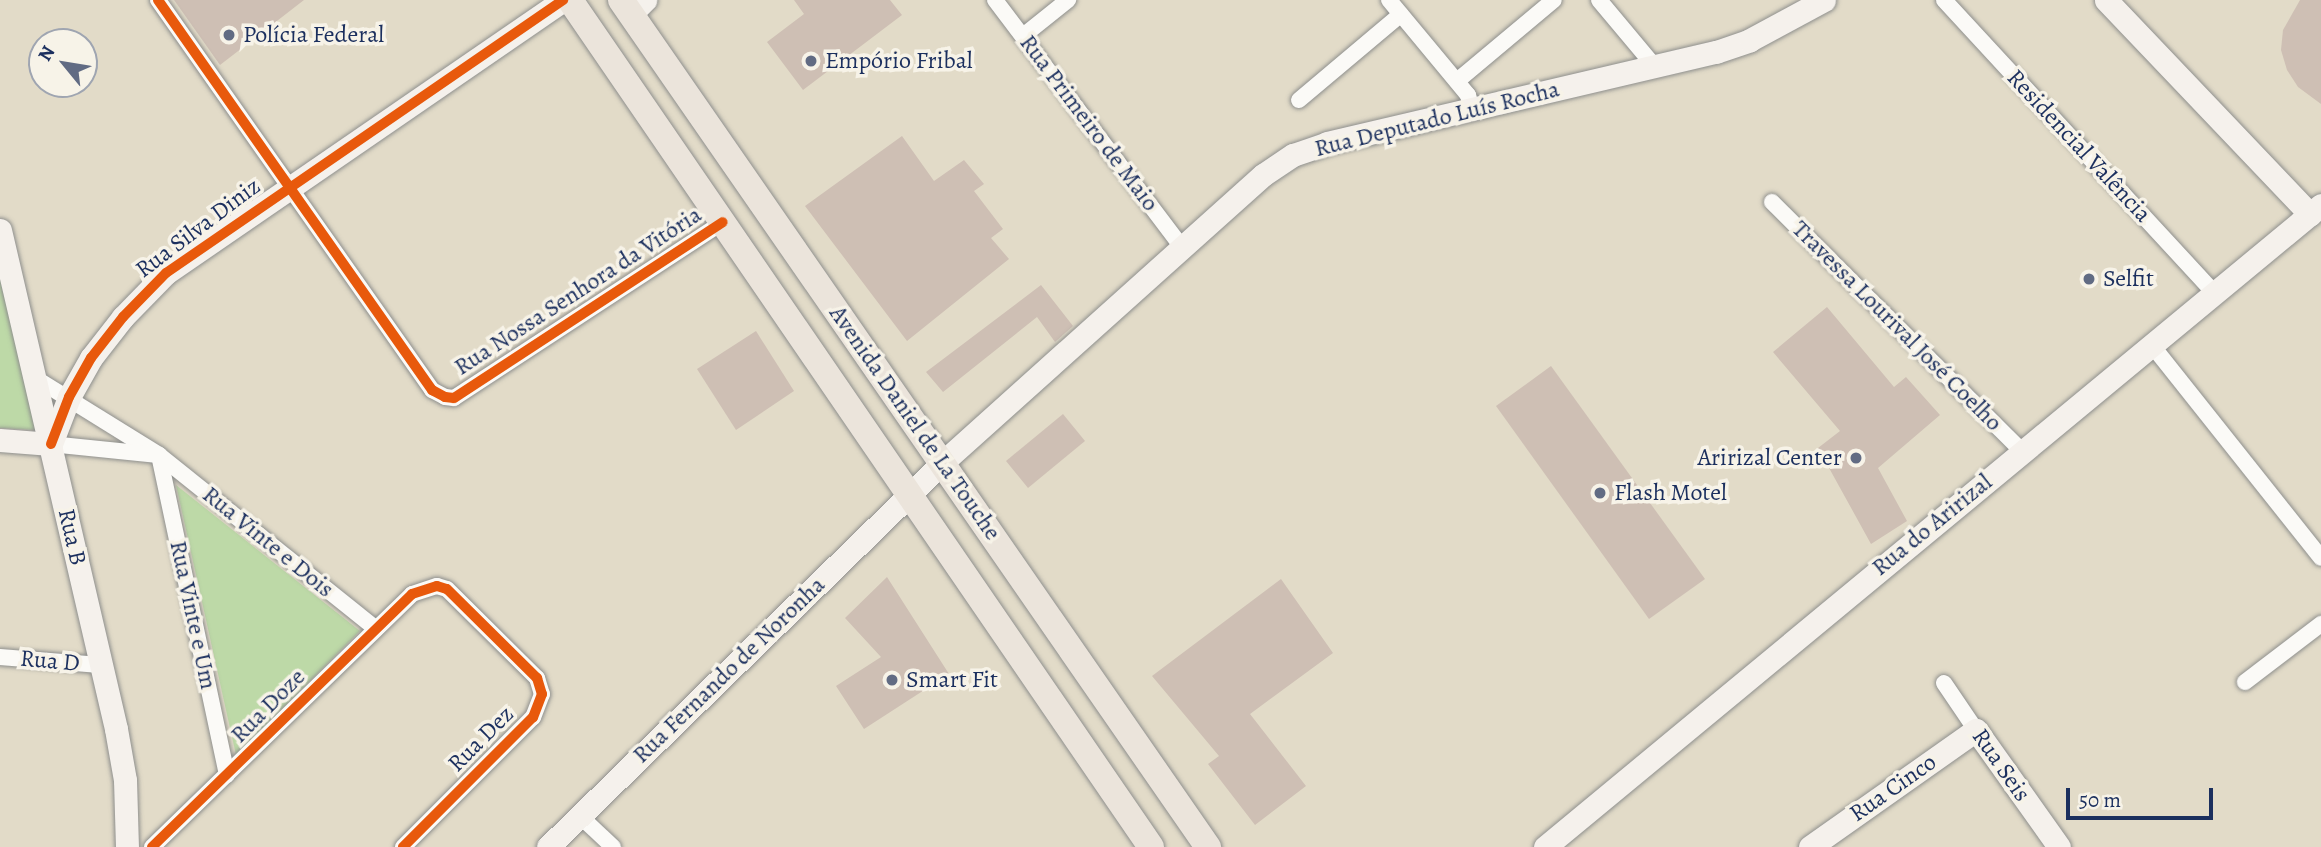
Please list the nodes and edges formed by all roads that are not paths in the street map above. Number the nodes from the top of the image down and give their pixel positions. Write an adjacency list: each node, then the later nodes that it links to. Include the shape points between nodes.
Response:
1 (158, 0): 21 (street, Rua Nossa Senhora da Vitória)
2 (563, 0): 21 (main road, Rua Silva Diniz)
3 (570, 0): 15 (main road, Avenida Daniel de La Touche)
4 (607, 0): 15 (main road)
5 (995, 0): 16 (street, Rua Primeiro de Maio)
6 (1068, 0): 16 (street)
7 (1389, 0): 14 (street)
8 (1553, 0): 18 (street)
9 (1599, 0): 17 (street)
10 (1824, 0): 17 (main road, Rua Deputado Luís Rocha, via 1750,40)
11 (1944, 0): 27 (street, Residencial Valência)
12 (2105, 0): 23 (main road)
13 (632, 5): 35 (main road, Avenida Daniel de La Touche)
14 (1401, 14): 18 (street); 19 (street)
15 (594, 34): 24 (main road, Avenida Daniel de La Touche)
16 (1023, 36): 26 (street, Rua Primeiro de Maio)
17 (1655, 67): 20 (main road, Rua Deputado Luís Rocha)
18 (1457, 81): 20 (street, via 1468,94)
19 (1299, 100)
20 (1471, 107): 26 (main road, Rua Deputado Luís Rocha, via 1293,155)
21 (289, 186): 24 (street, Rua Nossa Senhora da Vitória, via 432,390 454,398); 30 (main road, Rua Silva Diniz, via 166,273 107,337)
22 (1772, 202): 33 (street, Travessa Lourival José Coelho)
23 (2316, 209): 27 (main road, Rua do Aririzal)
24 (723, 222): 36 (main road, Avenida Daniel de La Touche)
25 (1, 237): 29 (main road, Rua B)
26 (1182, 247): 35 (main road, Rua Deputado Luís Rocha)
27 (2214, 293): 28 (main road, Rua do Aririzal)
28 (2151, 344): 33 (main road, Rua do Aririzal); 37 (street)
29 (35, 378): 30 (street, Rua Vinte e Dois); 32 (main road, Rua B)
30 (69, 397): 32 (main road, Rua Silva Diniz); 34 (street, Rua Vinte e Dois)
31 (0, 440): 32 (main road)
32 (51, 444): 34 (street); 42 (main road, Rua B)
33 (2022, 451): 55 (main road, Rua do Aririzal)
34 (159, 455): 40 (street, Rua Vinte e Dois); 46 (street, Rua Vinte e Um)
35 (943, 462): 36 (main road, Rua Deputado Luís Rocha); 54 (main road, Avenida Daniel de La Touche)
36 (911, 494): 47 (main road, Rua Fernando de Noronha); 53 (main road, Avenida Daniel de La Touche)
37 (2321, 558)
38 (412, 594): 40 (street, Rua Doze); 50 (street, Rua Dez, via 429,587 447,589 537,678 542,694 533,717)
39 (2321, 624): 43 (street)
40 (376, 629): 46 (street, Rua Doze)
41 (0, 657): 42 (street, Rua D)
42 (100, 665): 48 (main road, Rua B, via 125,780)
43 (2245, 682)
44 (1944, 683): 45 (street, Rua Seis)
45 (1976, 730): 56 (main road, Rua Cinco); 57 (main road, Rua Seis)
46 (228, 775): 49 (street, Rua Doze)
47 (580, 816): 51 (main road, Rua Fernando de Noronha); 52 (street)
48 (127, 847)
49 (152, 847)
50 (403, 847)
51 (548, 847)
52 (613, 847)
53 (1151, 847)
54 (1208, 847)
55 (1545, 847)
56 (1810, 847)
57 (2059, 847)

